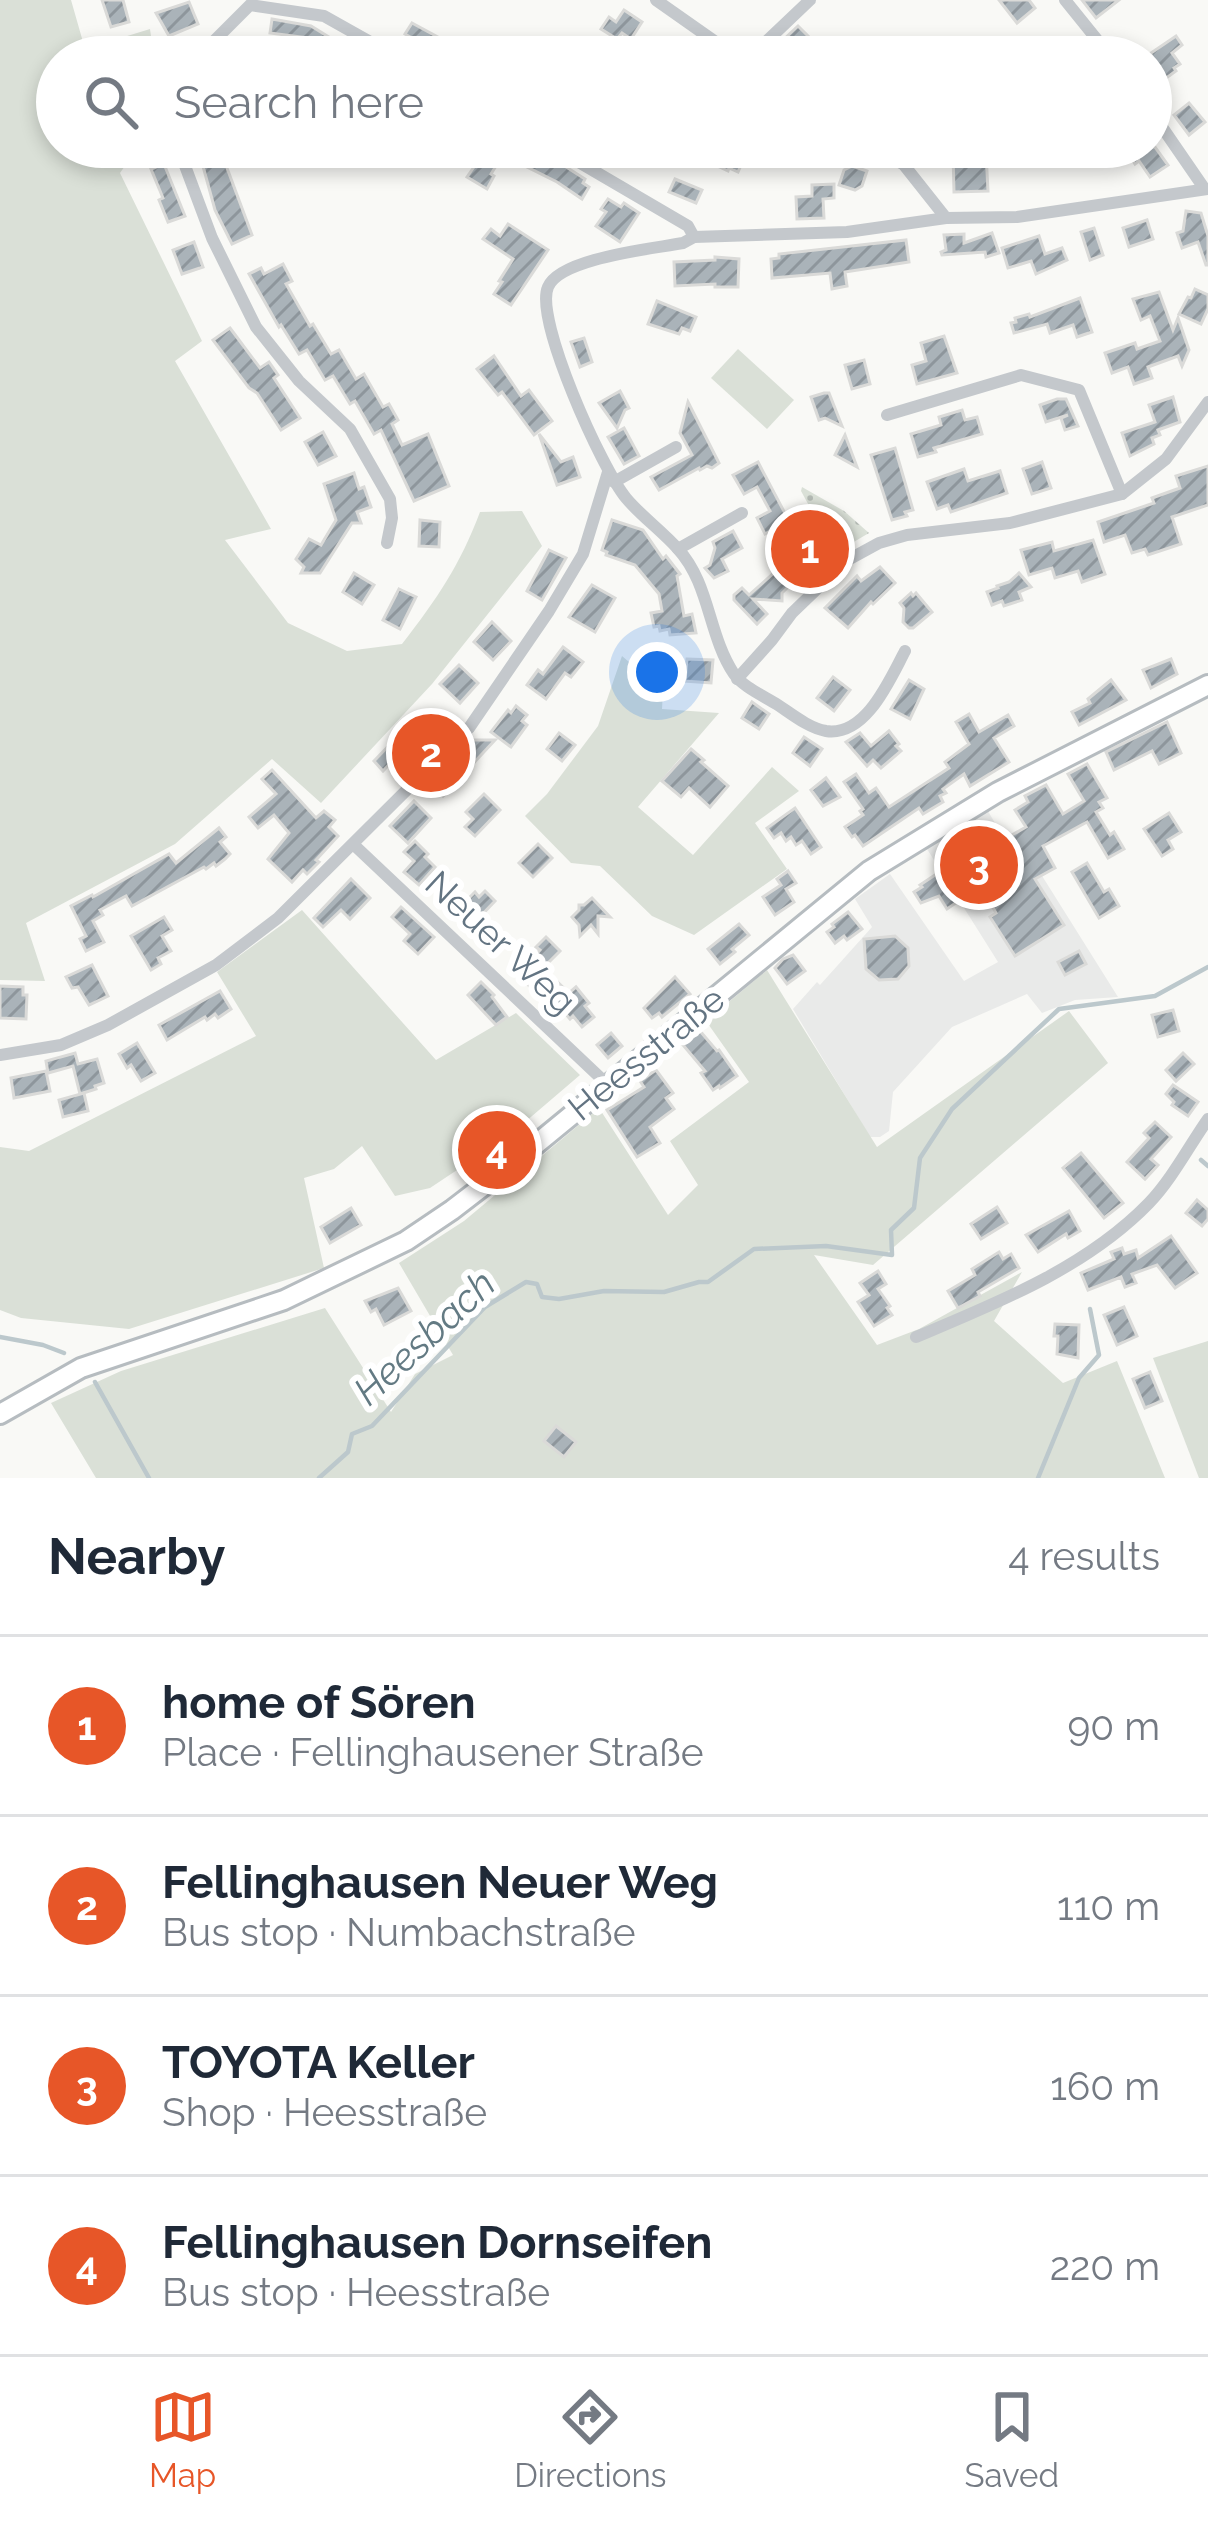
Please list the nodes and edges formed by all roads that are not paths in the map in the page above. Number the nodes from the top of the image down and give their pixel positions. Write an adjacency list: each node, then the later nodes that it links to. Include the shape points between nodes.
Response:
1 (656, 0): 7 (street)
2 (810, 0): 8 (street)
3 (1065, 0): 9 (street)
4 (249, 3): 5 (street); 6 (street, via 324,16)
5 (218, 36)
6 (360, 36)
7 (707, 36)
8 (773, 36)
9 (1094, 36)
10 (1172, 141): 14 (street)
11 (186, 168): 23 (street, via 256,327 350,429 390,499)
12 (589, 168): 16 (street)
13 (906, 168): 15 (street)
14 (1206, 189): 15 (street, via 1018,217)
15 (946, 218): 16 (street, via 847,232)
16 (694, 237): 20 (street, via 565,268 550,282 550,326)
17 (1208, 402): 21 (street, via 1166,459)
18 (887, 415): 21 (street, via 1021,375 1079,390)
19 (676, 447): 20 (street)
20 (611, 477): 24 (street); 28 (street, via 583,554 469,728)
21 (1122, 494): 26 (street, via 1010,523 879,543 846,561)
22 (742, 513): 24 (street)
23 (387, 543)
24 (678, 549): 26 (street, via 697,576)
25 (905, 651): 26 (street, via 876,705 829,732)
26 (737, 679)
27 (1208, 685): 30 (main road, Heesstraße, via 998,792 869,871)
28 (353, 844): 29 (street, via 216,965 61,1045); 30 (street, Neuer Weg)
29 (0, 1055)
30 (607, 1084): 33 (main road, Heesstraße, via 406,1241 284,1300 80,1368)
31 (1208, 1119): 32 (street, via 1150,1202 1101,1242 1030,1287)
32 (916, 1337)
33 (0, 1414)

